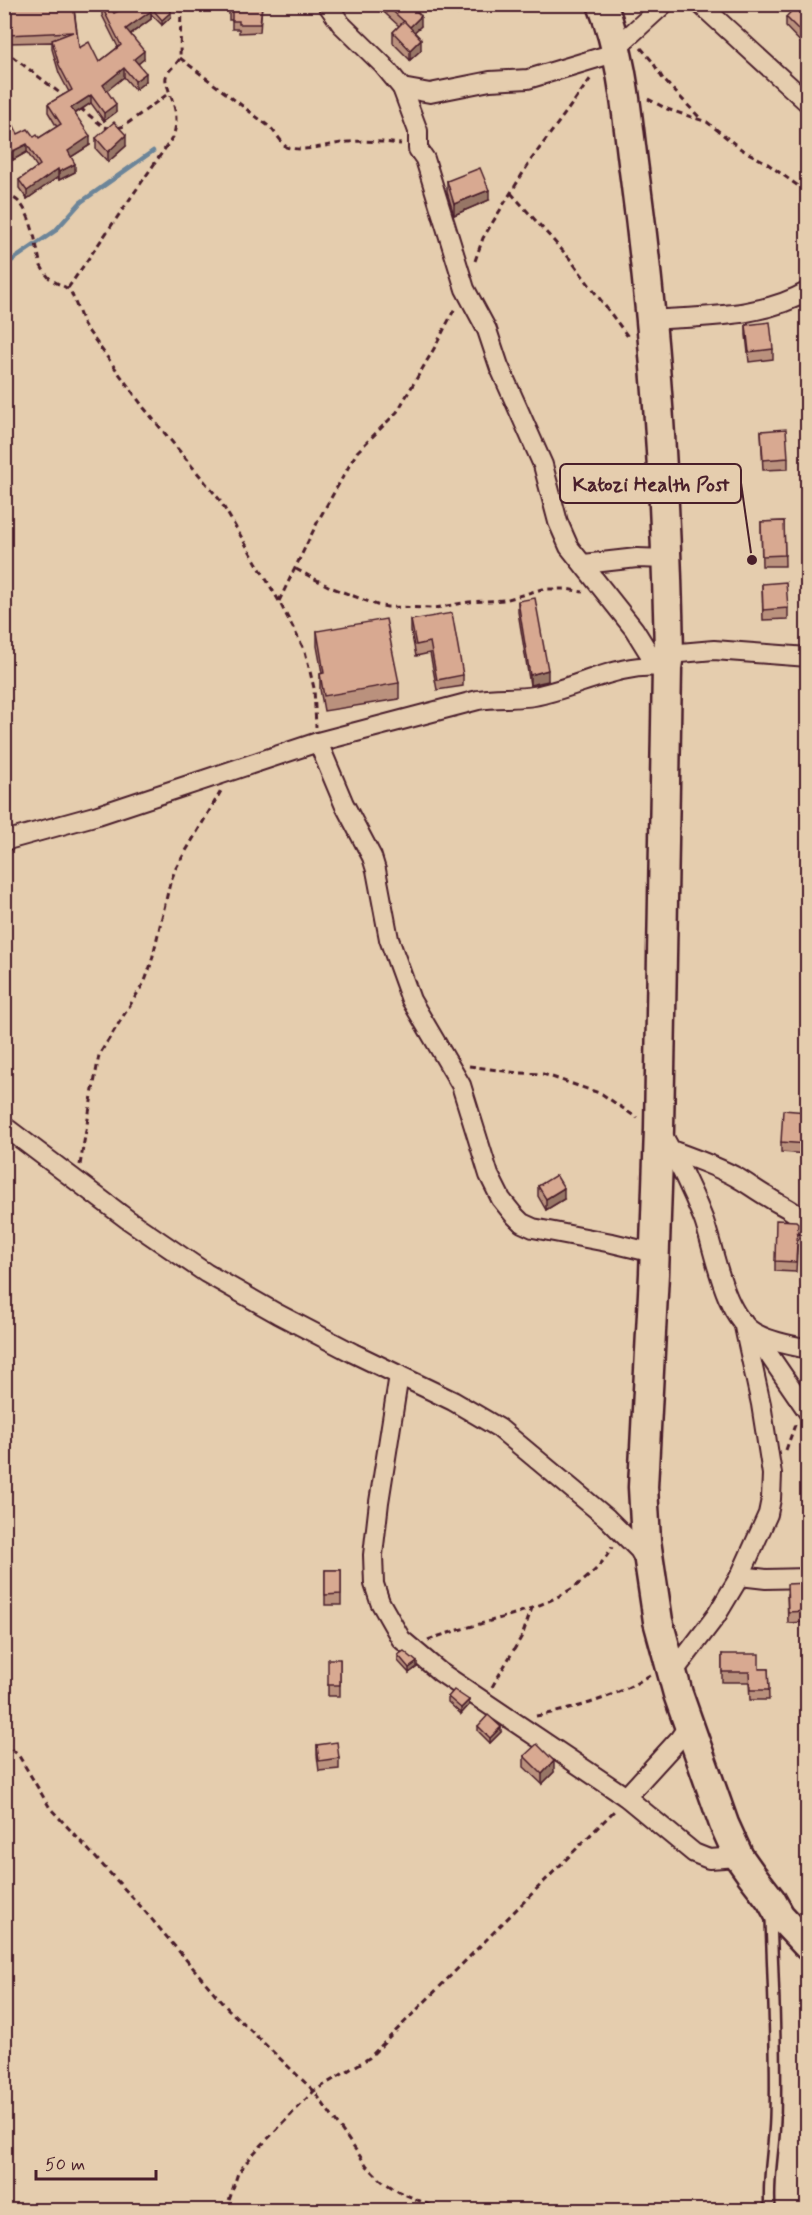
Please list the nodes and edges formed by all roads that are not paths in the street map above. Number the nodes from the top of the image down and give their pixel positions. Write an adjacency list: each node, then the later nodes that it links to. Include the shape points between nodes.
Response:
1 (327, 4): 6 (street)
2 (602, 4): 5 (main road)
3 (664, 4): 5 (street)
4 (700, 4): 7 (street)
5 (619, 46): 6 (street, via 528,79 490,81 430,93); 9 (main road)
6 (402, 88): 11 (street, via 465,289 487,330 543,465 558,522 569,547)
7 (807, 103)
8 (807, 291): 9 (street, via 758,310)
9 (651, 320): 10 (main road)
10 (667, 559): 11 (street); 13 (main road)
11 (584, 564): 13 (street)
12 (807, 657): 13 (street, via 714,650)
13 (664, 663): 14 (street, via 534,696 478,700); 17 (main road)
14 (318, 741): 15 (street, via 98,815); 19 (street, via 344,804 372,857 389,939 411,1000 461,1085 489,1175 501,1199 522,1223 533,1228)
15 (4, 841)
16 (4, 1126): 22 (street, via 206,1273)
17 (665, 1140): 18 (street, via 788,1206); 19 (main road); 20 (street, via 704,1221 733,1308)
18 (807, 1228)
19 (654, 1253): 24 (main road, via 643,1487)
20 (748, 1328): 21 (street); 23 (street); 25 (street, via 772,1474 768,1514)
21 (807, 1349)
22 (399, 1375): 24 (street, via 499,1428 619,1530 639,1550); 29 (street, via 379,1502 374,1564 374,1584 381,1602 401,1639 440,1672)
23 (807, 1412)
24 (652, 1571): 27 (main road, via 658,1621)
25 (740, 1576): 26 (street); 27 (street, via 716,1616)
26 (807, 1578)
27 (671, 1668): 28 (main road)
28 (688, 1726): 29 (street); 30 (main road)
29 (626, 1797): 30 (street, via 701,1856)
30 (739, 1857): 31 (main road)
31 (771, 1900): 32 (main road); 33 (lane, via 776,2037)
32 (807, 1946)
33 (770, 2211)

